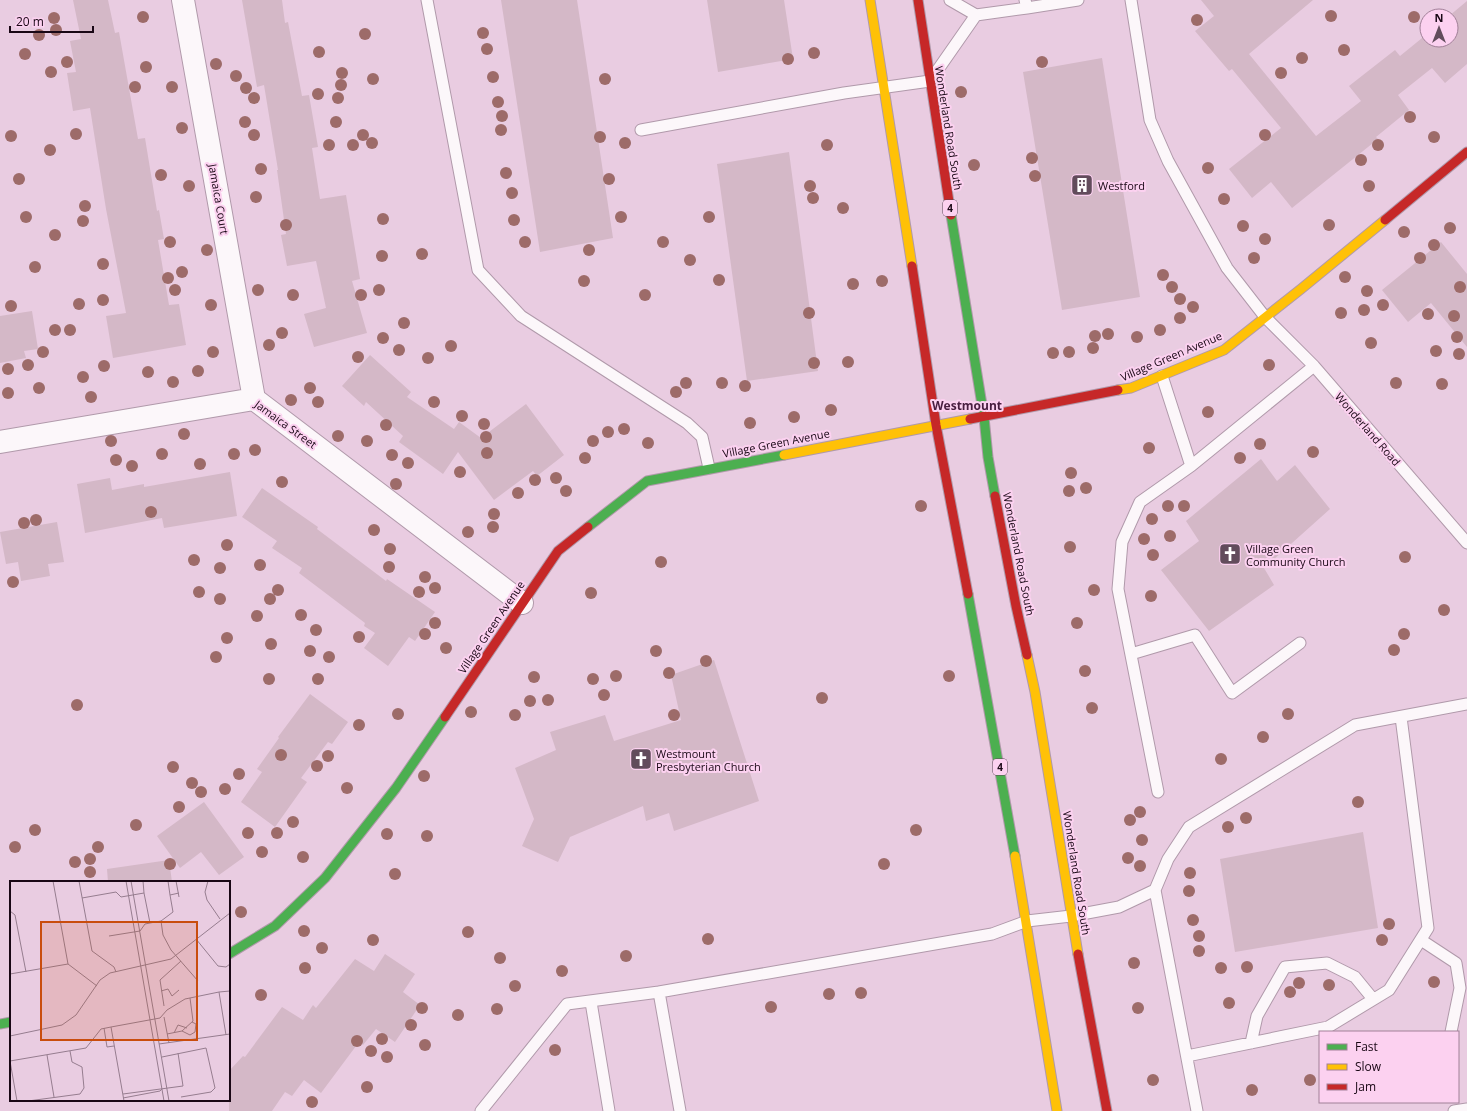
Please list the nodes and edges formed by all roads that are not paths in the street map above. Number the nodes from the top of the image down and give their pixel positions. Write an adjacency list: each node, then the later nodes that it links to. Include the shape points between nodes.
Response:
1 (183, 0): 17 (street, Jamaica Court)
2 (427, 0): 22 (lane, via 478,270 521,316 687,424 702,437)
3 (870, 0): 11 (main road, 4)
4 (918, 0): 10 (main road, Wonderland Road South / 4)
5 (950, 0): 9 (lane)
6 (1078, 0): 8 (lane)
7 (1131, 0): 14 (lane, Wonderland Road, via 1150,120 1168,161 1227,268)
8 (1026, 4): 9 (lane)
9 (976, 15): 10 (lane)
10 (930, 81): 11 (lane); 18 (main road, Wonderland Road South / 4)
11 (884, 88): 12 (lane, via 836,94); 19 (main road, 4)
12 (641, 130)
13 (1465, 159): 14 (main road, Village Green Avenue)
14 (1265, 317): 15 (lane, Wonderland Road); 16 (main road, Village Green Avenue, via 1224,350)
15 (1314, 366): 21 (lane); 23 (lane, Wonderland Road)
16 (1162, 376): 18 (main road, Village Green Avenue, via 1131,388); 21 (lane)
17 (254, 399): 20 (street, Jamaica Street); 24 (street, Jamaica Street)
18 (984, 417): 19 (main road, Village Green Avenue); 31 (main road, Wonderland Road South / 4, via 988,457 1035,692)
19 (936, 425): 22 (main road, Village Green Avenue); 32 (main road, 4)
20 (0, 442)
21 (1191, 466): 26 (lane, via 1140,502 1122,542 1118,589)
22 (709, 468): 24 (main road, Village Green Avenue, via 647,481 558,550)
23 (1467, 543)
24 (522, 603): 34 (main road, Village Green Avenue, via 396,788 325,878 275,926)
25 (1300, 643): 26 (lane, via 1232,693 1195,635)
26 (1131, 654): 29 (lane)
27 (1467, 704): 28 (lane)
28 (1401, 717): 30 (lane, via 1355,724 1189,827 1168,858); 33 (lane, via 1428,928)
29 (1158, 792)
30 (1155, 890): 31 (lane, via 1119,907); 44 (lane)
31 (1071, 916): 32 (lane); 50 (main road, Wonderland Road South / 4)
32 (1027, 921): 35 (lane, via 992,934); 49 (main road, 4)
33 (1421, 940): 36 (lane, via 1389,990); 41 (lane, via 1456,963 1460,988)
34 (230, 953)
35 (659, 992): 37 (lane); 48 (lane)
36 (1373, 999): 40 (lane); 43 (lane, via 1355,977 1327,964 1285,967 1257,1016)
37 (591, 1002): 46 (lane, via 567,1004); 47 (lane)
38 (10, 1022): 39 (main road)
39 (0, 1024)
40 (1331, 1030)
41 (1451, 1031)
42 (1319, 1032): 43 (lane)
43 (1252, 1043): 44 (lane)
44 (1187, 1056): 51 (lane)
45 (1467, 1109): 52 (lane)
46 (481, 1111)
47 (610, 1111)
48 (680, 1111)
49 (1058, 1111)
50 (1108, 1111)
51 (1197, 1111)
52 (1454, 1111)

